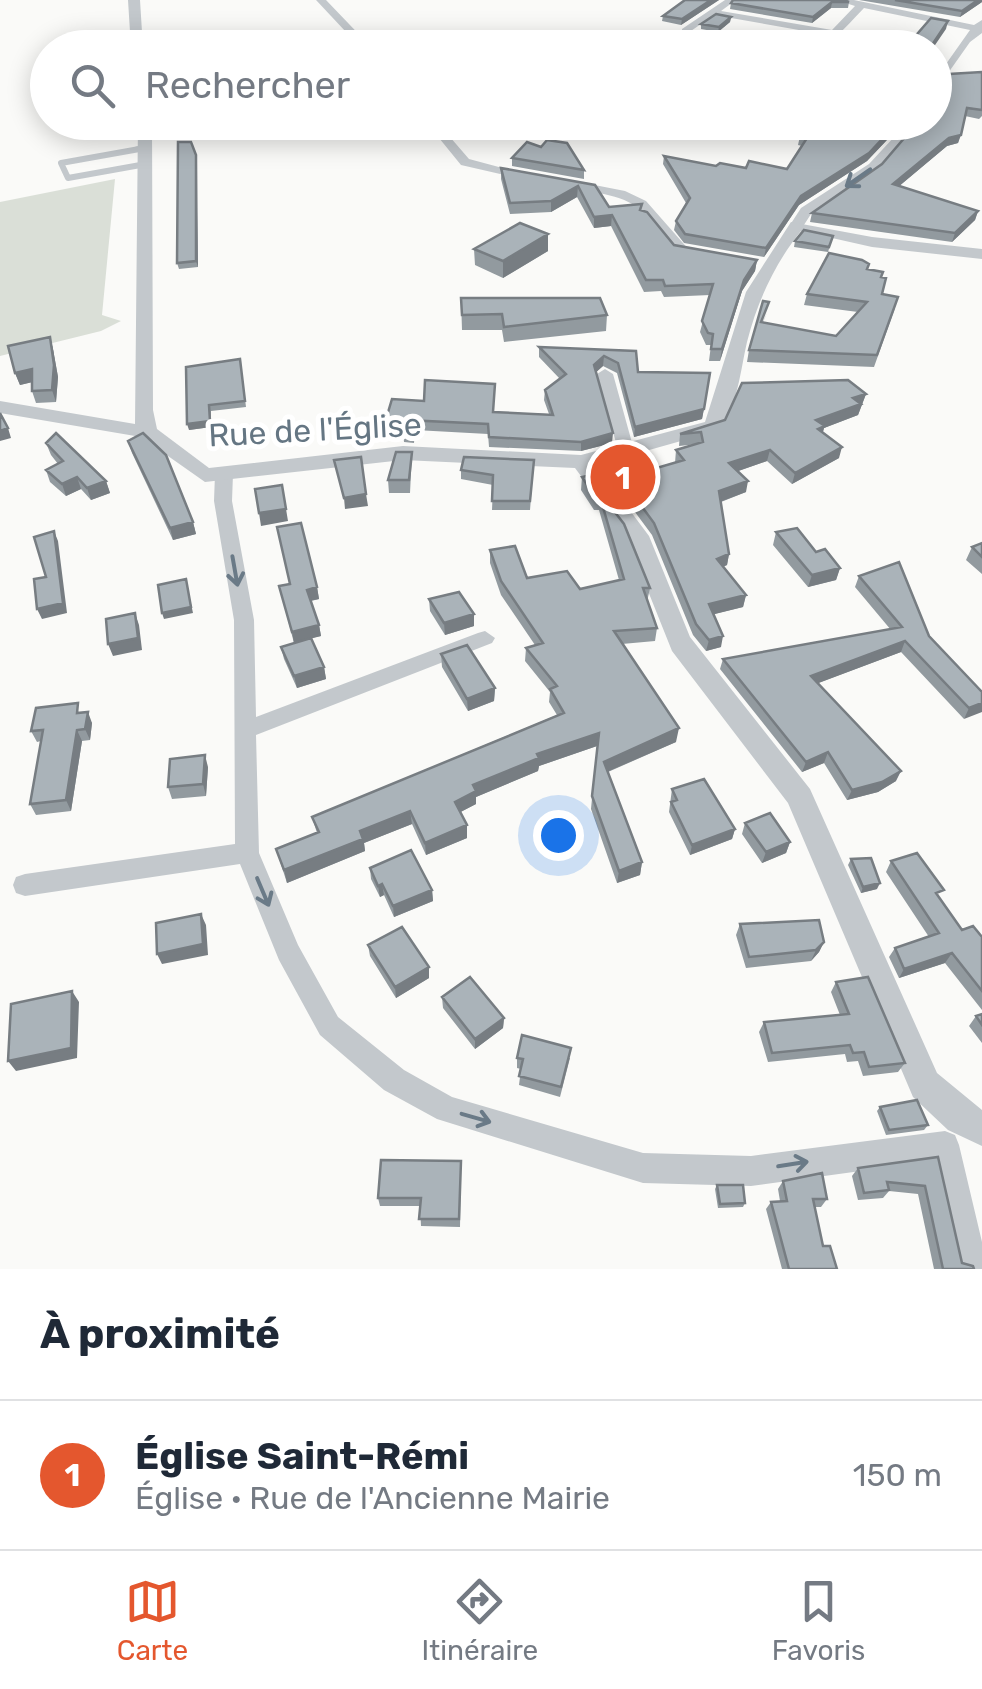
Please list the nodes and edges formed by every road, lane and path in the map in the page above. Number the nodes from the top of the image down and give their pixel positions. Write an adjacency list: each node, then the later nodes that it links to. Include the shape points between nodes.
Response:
1 (134, 0): 8 (street)
2 (322, 0): 9 (street)
3 (731, 0): 6 (street)
4 (841, 0): 5 (street)
5 (862, 4): 7 (street); 12 (street)
6 (711, 12): 10 (street); 11 (street)
7 (980, 27): 13 (street)
8 (136, 30)
9 (350, 30)
10 (686, 30)
11 (812, 30)
12 (838, 30)
13 (952, 65)
14 (146, 140): 17 (street)
15 (446, 140): 18 (street, via 476,167)
16 (899, 140): 20 (street, one-way to 20)
17 (146, 156): 17 (lane, via 61,164 68,178); 25 (street, via 141,350)
18 (533, 177)
19 (552, 181): 21 (street, via 629,194 659,222 670,243)
20 (796, 225): 22 (street, via 906,248); 26 (street, Rue de l'Église, via 759,265 726,406 713,426)
21 (691, 254)
22 (982, 254)
23 (605, 374): 26 (street)
24 (0, 407): 25 (street)
25 (147, 432): 28 (street, Rue de l'Église, via 205,475)
26 (626, 450): 27 (street, Rue de l'Église)
27 (582, 462): 28 (street, Rue de l'Église, via 403,453); 33 (street, via 650,560 678,640 800,798 925,1085)
28 (224, 474): 30 (street, one-way to 30, via 222,501 244,620)
29 (485, 638): 30 (street)
30 (246, 730): 31 (street)
31 (246, 853): 32 (street); 34 (street, one-way to 34, via 288,952 330,1026 394,1080 448,1110 643,1168 750,1170)
32 (26, 885)
33 (971, 1123): 34 (street)
34 (945, 1145): 35 (street)
35 (973, 1269)

